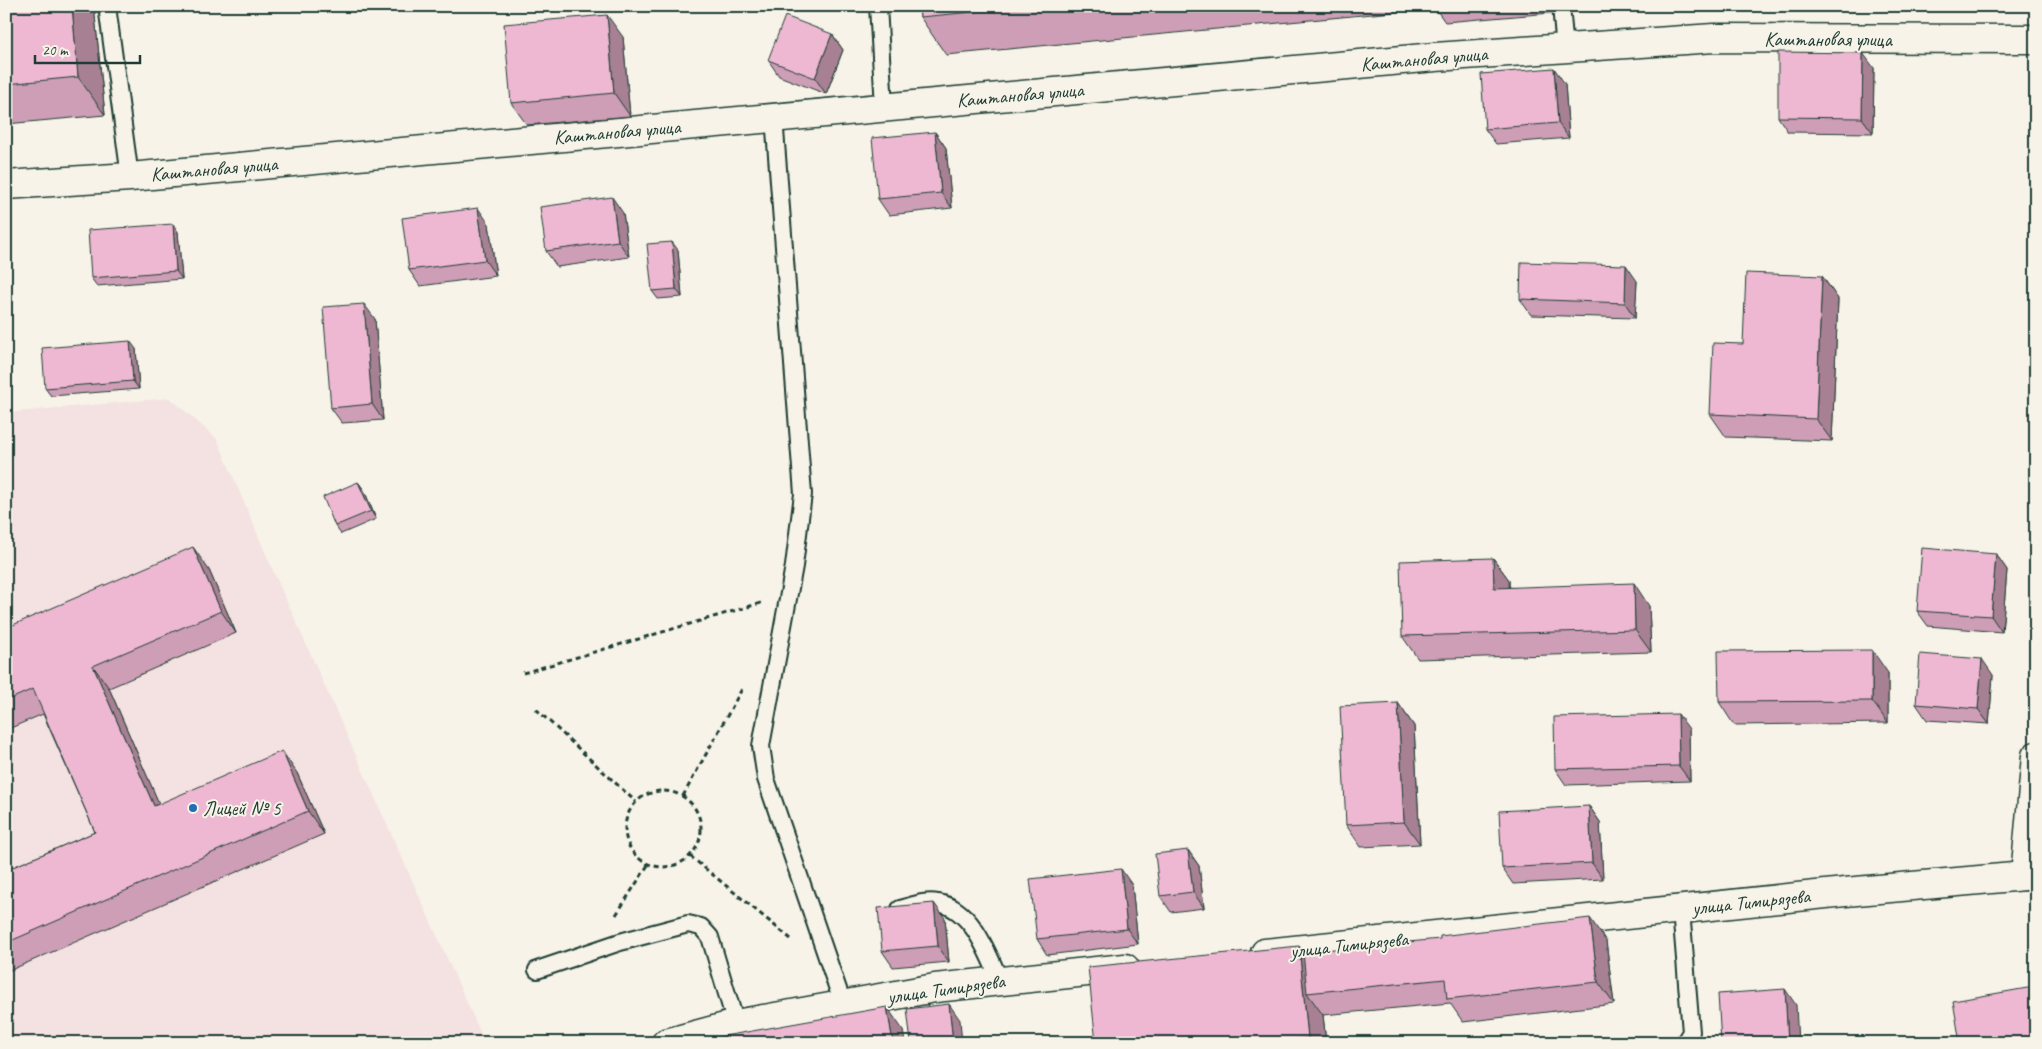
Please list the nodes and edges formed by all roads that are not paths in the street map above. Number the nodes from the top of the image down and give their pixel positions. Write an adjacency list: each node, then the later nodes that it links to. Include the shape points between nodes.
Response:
1 (107, 6): 8 (lane)
2 (878, 6): 6 (lane)
3 (1562, 6): 5 (lane)
4 (2036, 41): 5 (street, Каштановая улица, via 1714,38)
5 (1564, 48): 6 (street, Каштановая улица)
6 (884, 107): 7 (street, Каштановая улица)
7 (774, 118): 8 (street, Каштановая улица); 18 (lane, via 803,494 761,746 766,779)
8 (130, 177): 9 (street, Каштановая улица)
9 (6, 185)
10 (2036, 756): 11 (street)
11 (2030, 876): 12 (street, улица Тимирязева)
12 (1681, 910): 14 (street, улица Тимирязева); 21 (lane, via 1691,1032)
13 (883, 915): 17 (lane, via 927,902 955,910 978,933)
14 (1236, 956)
15 (1147, 966): 17 (street, улица Тимирязева)
16 (537, 970): 19 (lane, via 656,932 688,924 701,927 710,936)
17 (1000, 981): 18 (street, улица Тимирязева)
18 (843, 1004): 19 (street, улица Тимирязева)
19 (736, 1024): 20 (street, улица Тимирязева)
20 (666, 1043)
21 (1684, 1043)

